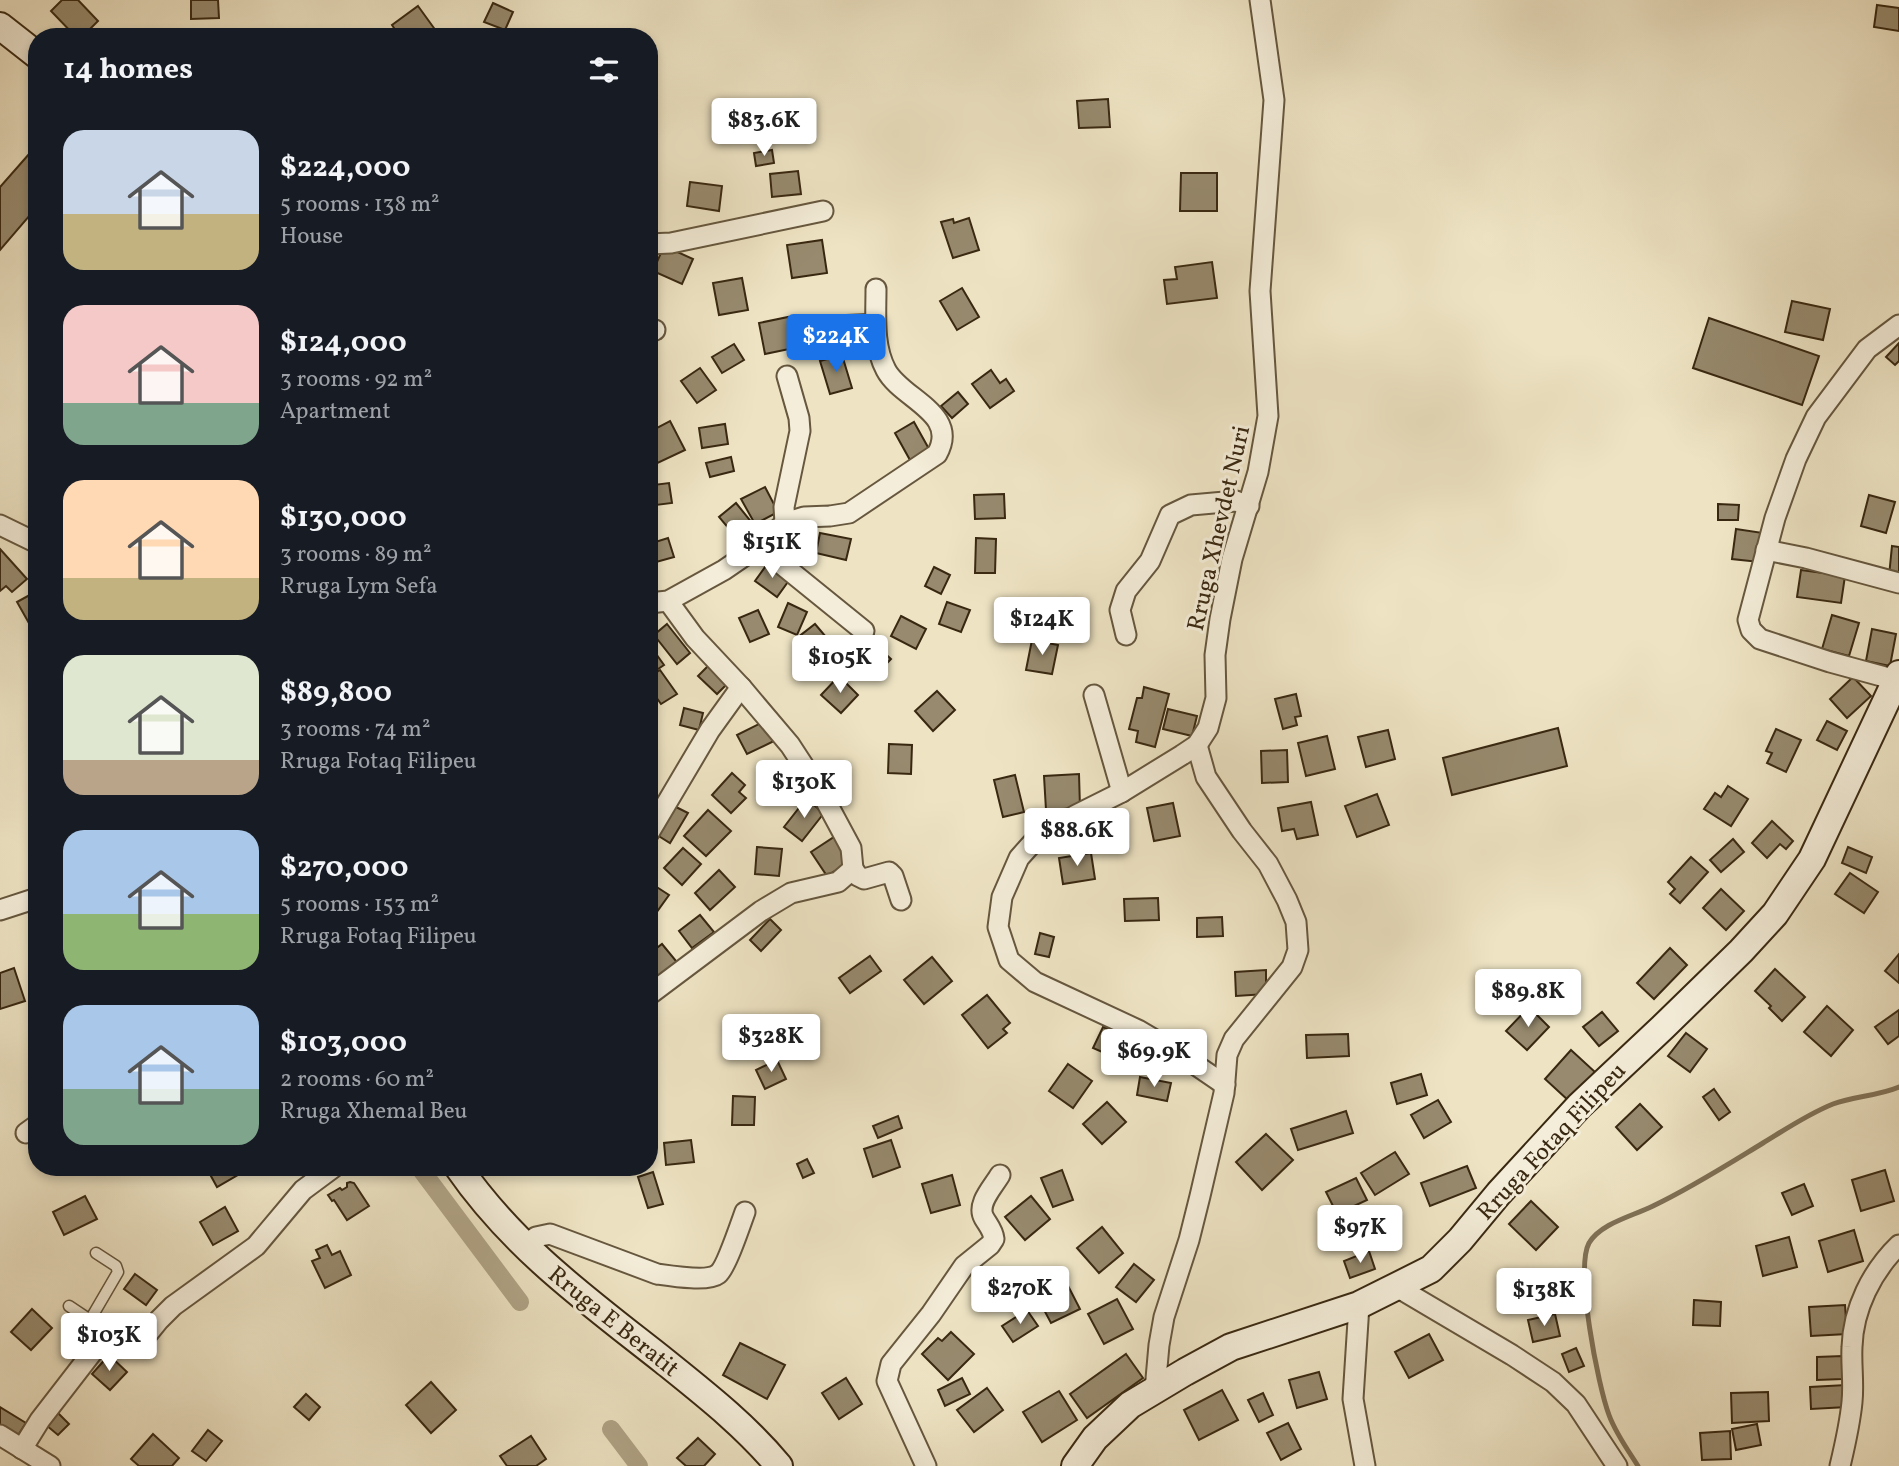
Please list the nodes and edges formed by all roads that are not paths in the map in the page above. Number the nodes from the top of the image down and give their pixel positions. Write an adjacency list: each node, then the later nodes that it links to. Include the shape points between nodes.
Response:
1 (1260, 0): 9 (street, Rruga Xhevdet Nuri, via 1273,100 1260,291 1268,416)
2 (0, 26): 3 (main road)
3 (28, 48)
4 (822, 211): 5 (street)
5 (658, 244)
6 (876, 289): 10 (street, via 876,328 887,373 935,417 943,444 937,454 849,513 804,516)
7 (1899, 324): 14 (street, via 1867,349 1816,416 1796,459)
8 (786, 376): 10 (street, via 800,431 784,507)
9 (1249, 506): 18 (street, via 1237,501 1191,505 1170,515 1150,561 1126,590 1120,610); 22 (street, Rruga Xhevdet Nuri, via 1220,619 1216,698 1208,728)
10 (785, 523): 13 (street)
11 (0, 525): 12 (street)
12 (28, 539)
13 (759, 546): 16 (street); 17 (street)
14 (1766, 550): 15 (street); 19 (street, via 1748,620 1760,639 1830,662)
15 (1899, 583)
16 (659, 602): 20 (street)
17 (864, 631)
18 (1126, 635)
19 (1898, 677): 38 (main road, Rruga Fotaq Filipeu, via 1812,859 1775,914 1578,1106 1431,1269)
20 (741, 687): 24 (street); 25 (street, via 822,794 851,848)
21 (1094, 695): 23 (street)
22 (1197, 746): 23 (street); 30 (street, via 1206,777 1268,864 1296,922 1298,950 1292,967 1234,1039)
23 (1122, 792): 30 (street, via 1036,839 1019,858 1002,897 998,927 1009,960 1035,982 1138,1030)
24 (658, 818)
25 (853, 869): 26 (street, via 864,878 889,872); 29 (street, via 838,882 791,893 761,911)
26 (901, 900)
27 (28, 901): 28 (street)
28 (0, 910)
29 (658, 988)
30 (1224, 1085): 43 (street, via 1189,1240 1164,1317)
31 (1000, 1175): 48 (street, via 981,1207 994,1239 964,1266 888,1372 887,1381)
32 (321, 1176): 42 (street, via 303,1189 256,1246 173,1306 137,1347)
33 (464, 1176): 36 (main road, Rruga E Beratit)
34 (746, 1212): 36 (street, via 721,1271 711,1277 657,1274 550,1234)
35 (1899, 1245): 52 (street, via 1870,1283 1856,1317 1853,1399)
36 (524, 1246): 47 (main road, Rruga E Beratit, via 720,1405)
37 (96, 1253): 41 (lane, via 118,1272)
38 (1396, 1287): 39 (main road, Rruga Fotaq Filipeu); 51 (street, via 1553,1382 1576,1404)
39 (1359, 1305): 43 (main road, Rruga Fotaq Filipeu, via 1231,1347); 50 (street, via 1353,1399)
40 (69, 1306): 41 (lane)
41 (90, 1320): 42 (lane)
42 (108, 1332): 45 (street)
43 (1155, 1390): 49 (main road, Rruga Fotaq Filipeu, via 1130,1405)
44 (0, 1435): 45 (street)
45 (22, 1449): 46 (street)
46 (50, 1466)
47 (779, 1466)
48 (926, 1466)
49 (1075, 1466)
50 (1365, 1466)
51 (1617, 1466)
52 (1840, 1466)

